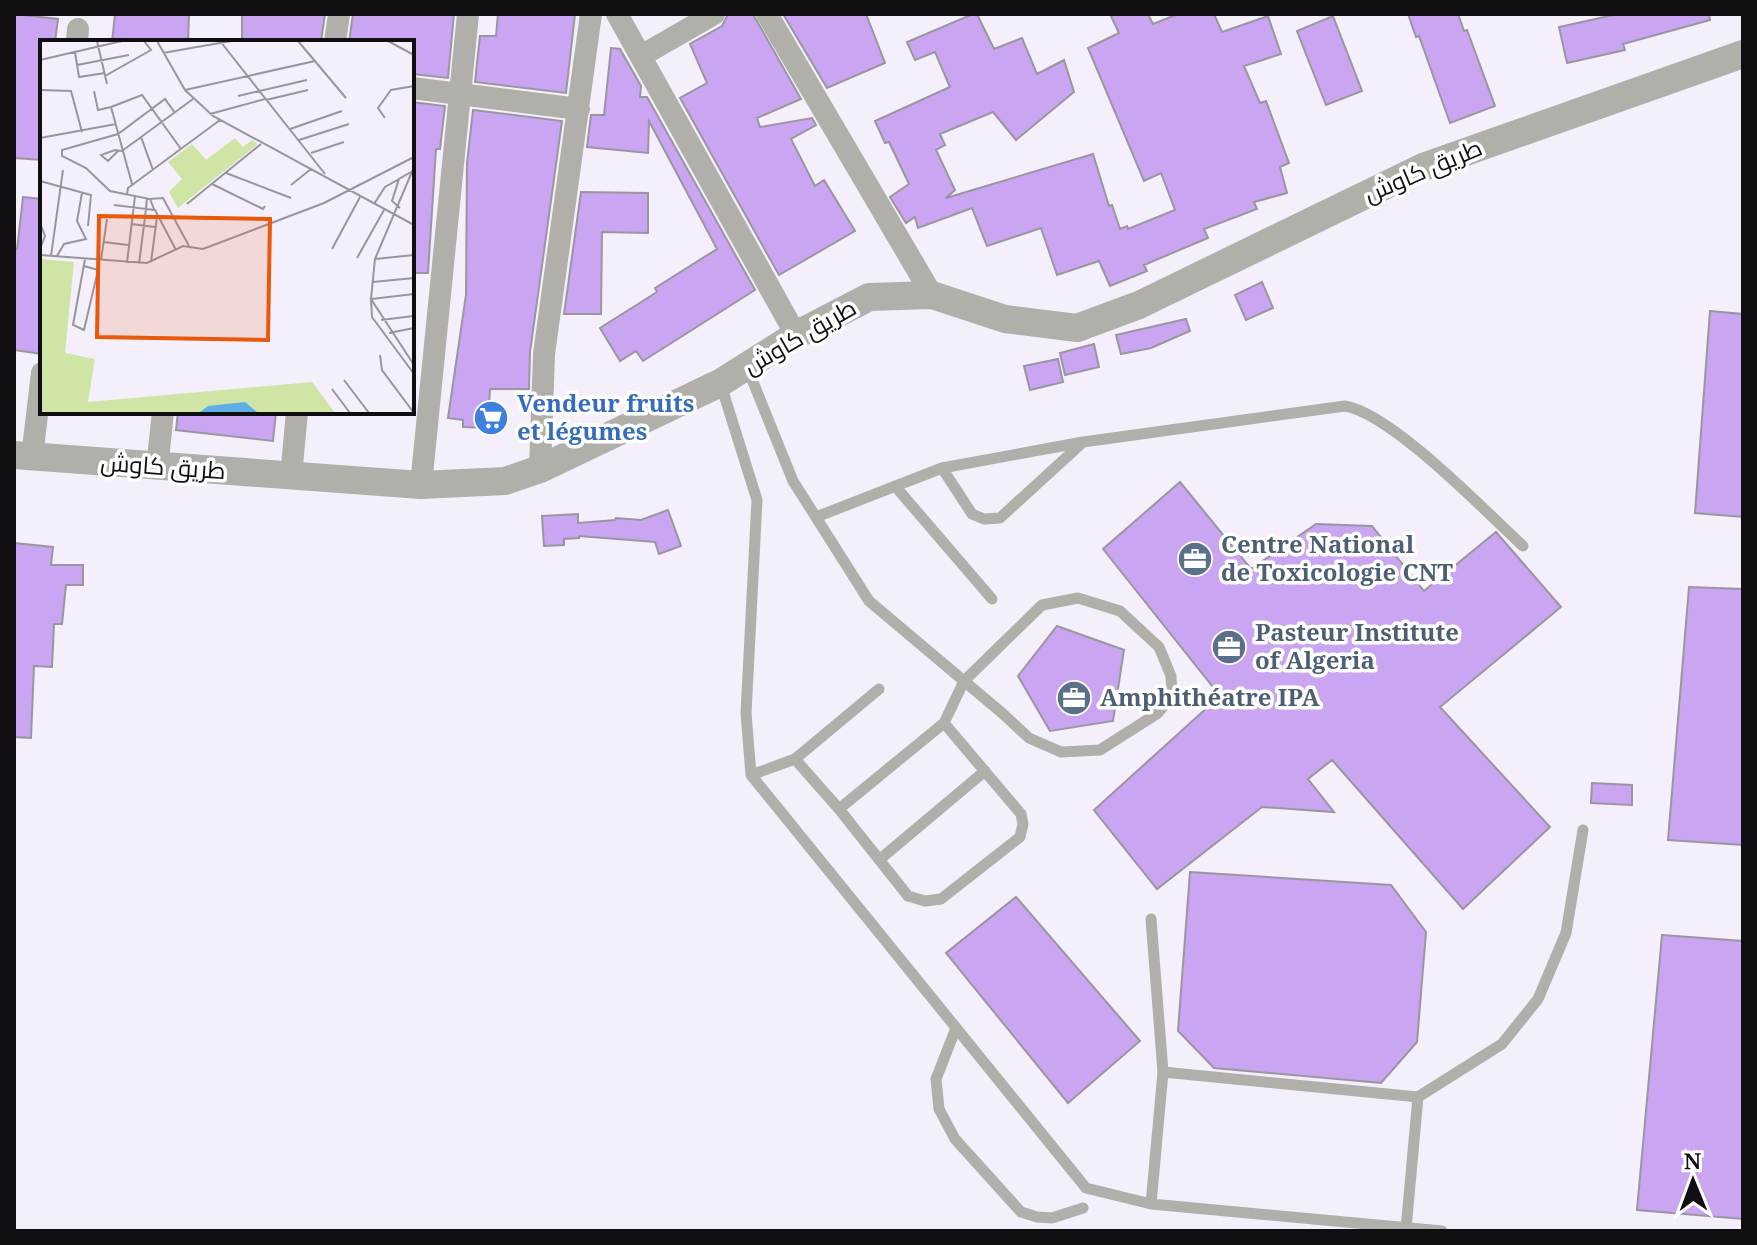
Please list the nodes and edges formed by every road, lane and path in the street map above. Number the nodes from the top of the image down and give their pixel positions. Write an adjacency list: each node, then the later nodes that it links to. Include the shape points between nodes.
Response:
1 (339, 14): 7 (street)
2 (468, 14): 11 (street)
3 (591, 14): 12 (street)
4 (617, 14): 9 (street)
5 (714, 14): 9 (street)
6 (767, 14): 13 (street)
7 (335, 40)
8 (1743, 54): 13 (street, طريق كاوش, via 1423,167 1139,305 1077,328 1005,319)
9 (641, 56): 14 (street)
10 (414, 88): 11 (street)
11 (458, 93): 12 (street); 26 (street)
12 (579, 109): 24 (street, via 544,354)
13 (932, 295): 14 (street, طريق كاوش, via 869,297)
14 (796, 335): 15 (street, طريق كاوش)
15 (747, 367): 17 (street, طريق كاوش); 28 (lane, via 793,481)
16 (40, 382): 21 (street)
17 (720, 383): 24 (street, طريق كاوش); 36 (lane, via 757,500 746,713)
18 (163, 414): 22 (street)
19 (297, 414): 25 (street)
20 (1083, 442): 23 (lane); 23 (lane, via 1000,518 972,514); 29 (lane, via 1331,406 1358,408 1402,436)
21 (23, 456): 22 (street, طريق كاوش)
22 (157, 468): 25 (street, طريق كاوش)
23 (942, 468): 27 (lane)
24 (540, 469): 26 (street, طريق كاوش, via 505,481)
25 (291, 476): 26 (street, طريق كاوش)
26 (421, 485)
27 (895, 486): 28 (lane); 30 (lane)
28 (816, 517): 31 (lane, via 869,601)
29 (1523, 546)
30 (992, 599)
31 (964, 681): 31 (lane, via 1029,738 1061,752 1100,750 1158,713 1172,696 1171,676 1159,647 1120,611 1078,598 1042,605); 33 (lane)
32 (879, 689): 34 (lane)
33 (944, 723): 35 (lane); 37 (lane)
34 (795, 759): 36 (lane); 37 (lane)
35 (985, 771): 39 (lane); 39 (lane, via 1021,814 1020,837 941,899 908,896)
36 (751, 775): 41 (lane)
37 (839, 809): 39 (lane)
38 (1583, 830): 43 (lane, via 1566,933 1538,999 1502,1044)
39 (879, 860)
40 (1151, 919): 42 (lane)
41 (956, 1028): 44 (lane, via 1086,1188); 45 (lane, via 936,1079 939,1109 955,1139 1021,1212 1052,1218)
42 (1163, 1072): 43 (lane); 44 (lane)
43 (1418, 1097): 46 (lane)
44 (1151, 1204): 46 (lane)
45 (1083, 1208)
46 (1406, 1229): 47 (lane)
47 (1440, 1231)

